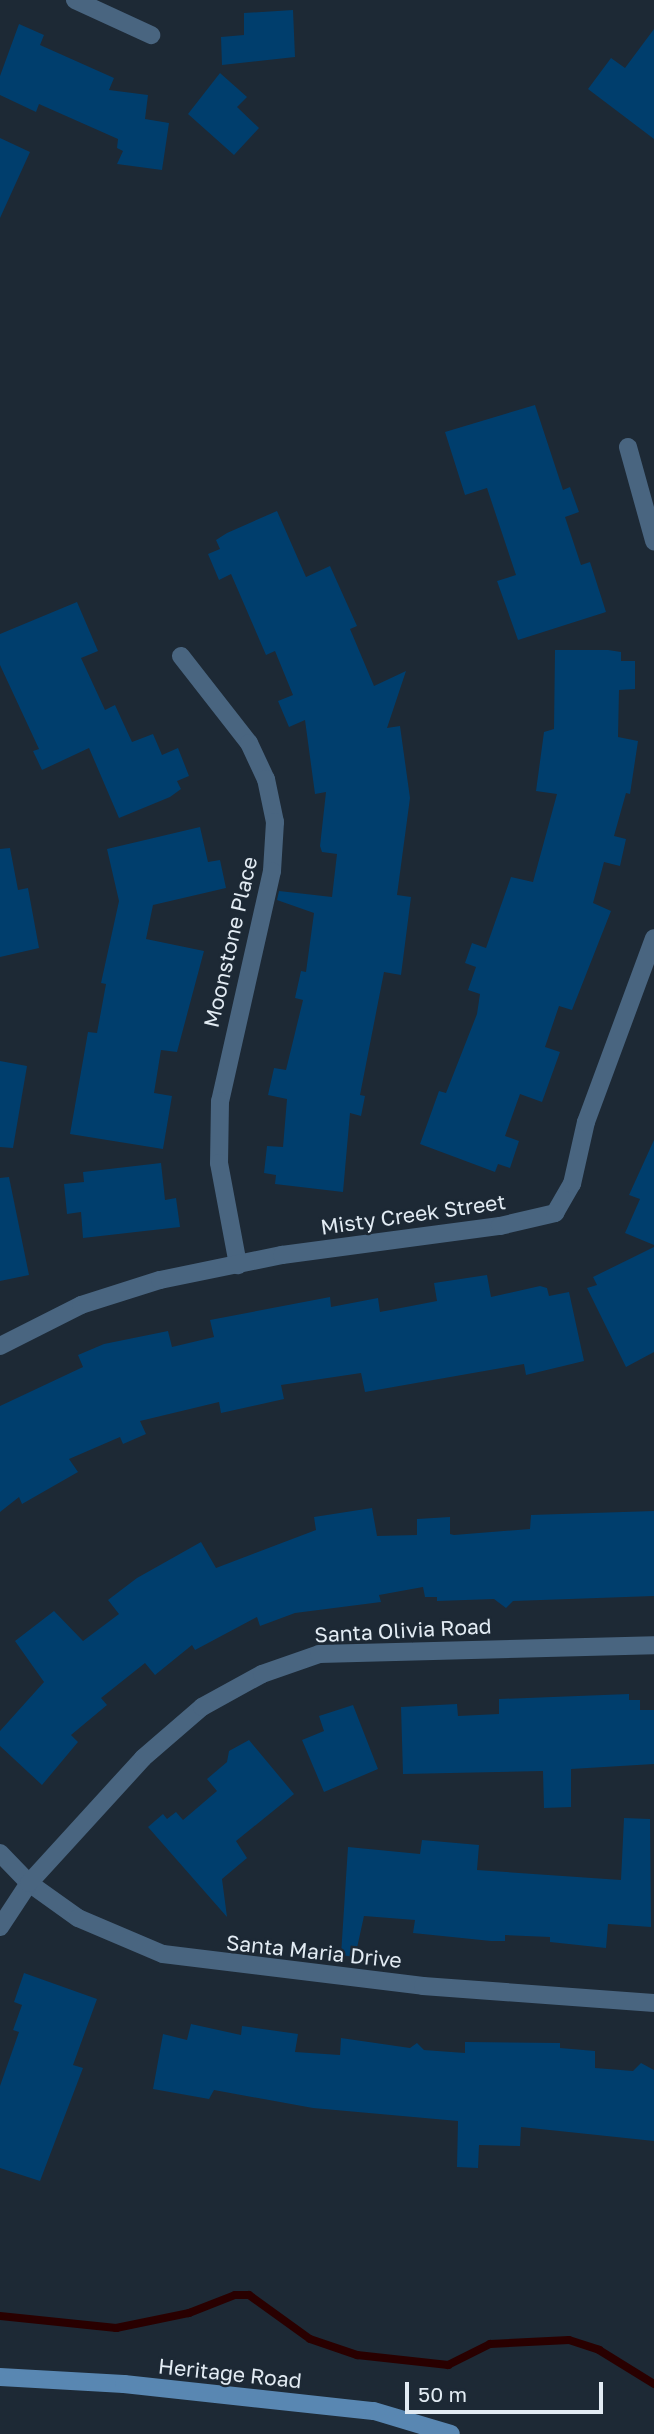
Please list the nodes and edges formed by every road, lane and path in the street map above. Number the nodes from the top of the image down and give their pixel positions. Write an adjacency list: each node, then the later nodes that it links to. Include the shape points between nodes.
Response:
1 (75, 0): 2 (street)
2 (152, 35)
3 (628, 447): 4 (street)
4 (654, 541)
5 (181, 656): 7 (street, Moonstone Place, via 249,743 266,779 275,822 272,872 220,1101 219,1163)
6 (654, 938): 7 (street, Misty Creek Street, via 586,1122 572,1184 555,1213 500,1226)
7 (238, 1265): 8 (street, Misty Creek Street, via 120,1291)
8 (0, 1346)
9 (654, 1645): 11 (street, Santa Olivia Road, via 358,1652 319,1654 290,1663 235,1687 171,1731)
10 (0, 1853): 11 (street, Santa Maria Drive)
11 (29, 1883): 12 (street, Santa Olivia Road); 13 (street, Santa Maria Drive, via 104,1932 193,1961 489,1993)
12 (0, 1927)
13 (654, 2003)
14 (0, 2377): 15 (main road, Heritage Road, via 124,2384 374,2412)
15 (451, 2434)

